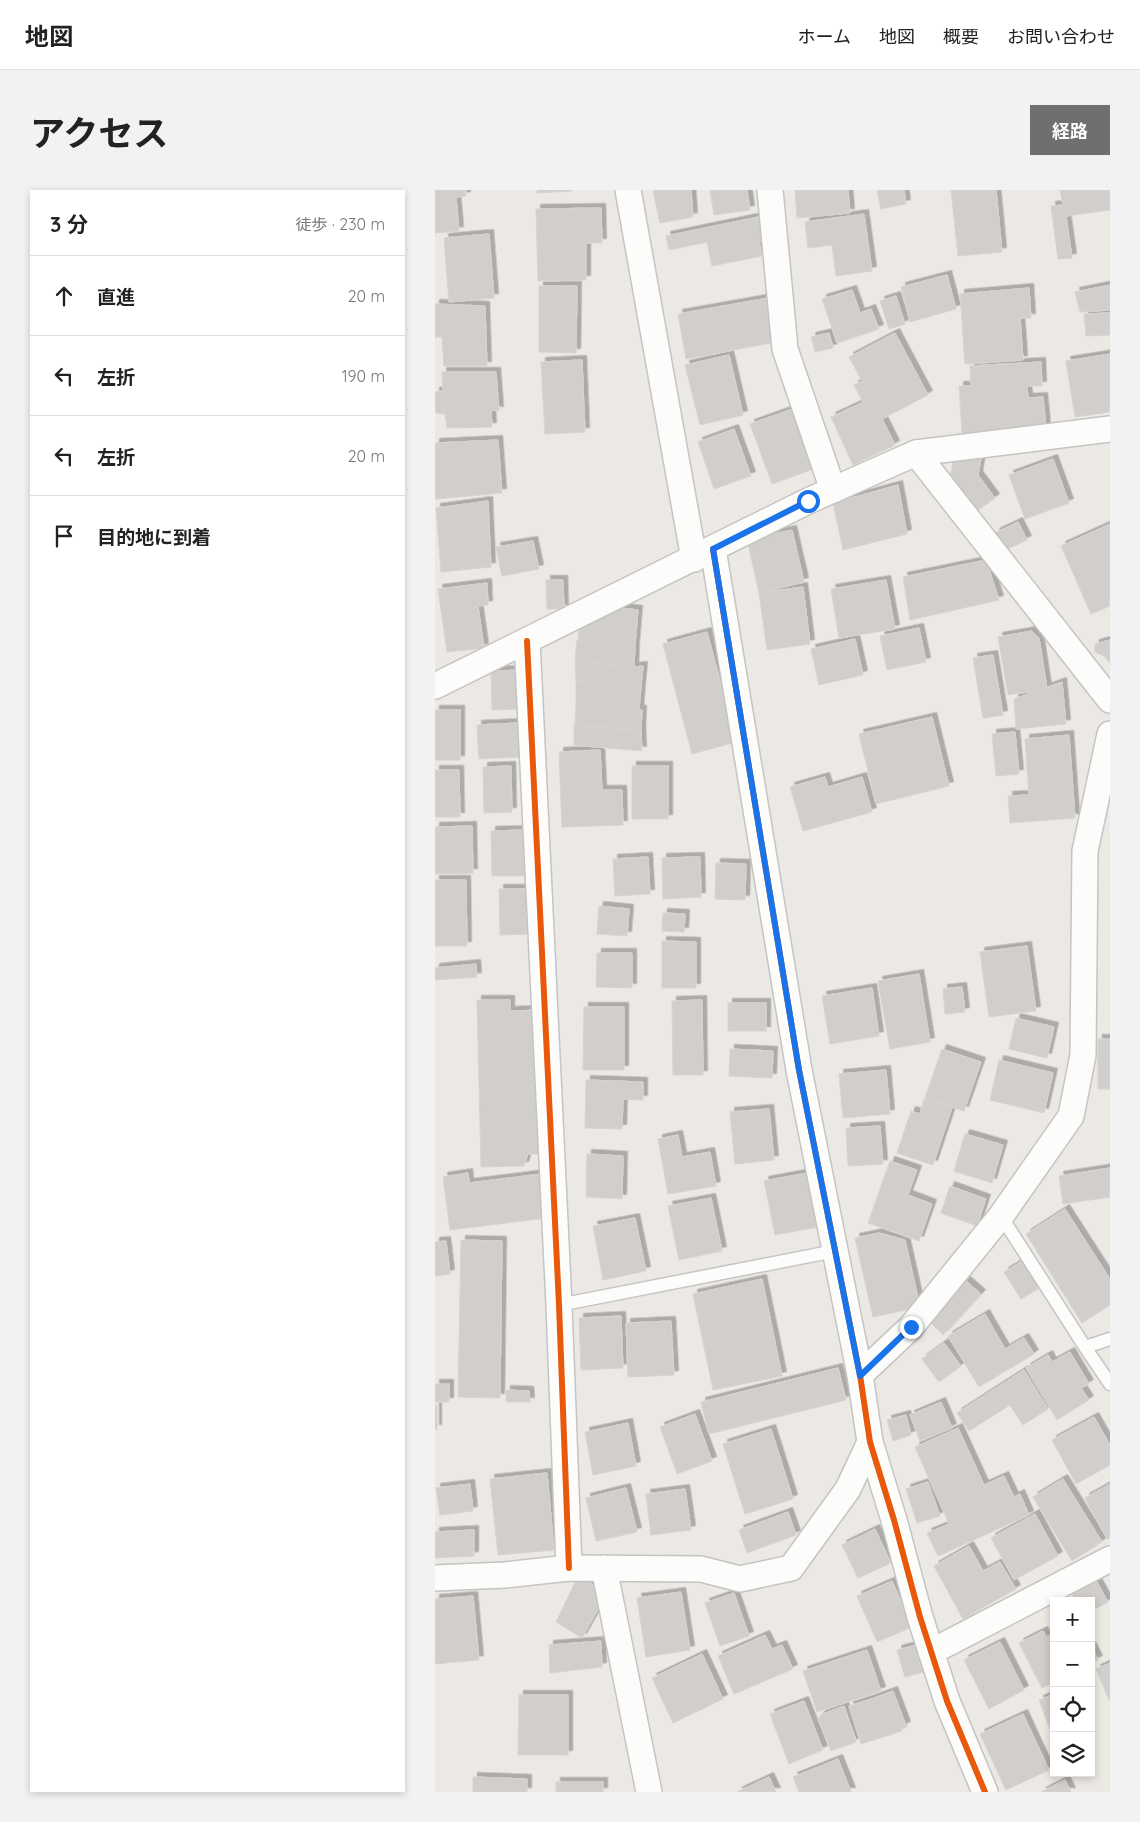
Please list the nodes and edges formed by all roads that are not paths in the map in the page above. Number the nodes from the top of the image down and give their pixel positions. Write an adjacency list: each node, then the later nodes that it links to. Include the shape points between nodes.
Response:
1 (628, 190): 6 (street)
2 (769, 190): 5 (street, via 785,349)
3 (1110, 429): 4 (street)
4 (916, 453): 5 (street); 9 (street)
5 (833, 490): 6 (street)
6 (703, 554): 7 (street); 12 (street)
7 (527, 641): 8 (street); 13 (street)
8 (435, 686)
9 (1110, 700)
10 (1110, 734): 11 (street, via 1085,851 1083,1055 1071,1116)
11 (1001, 1216): 15 (lane); 16 (street, via 911,1327)
12 (835, 1251): 13 (lane); 16 (street)
13 (559, 1305): 20 (street)
14 (1110, 1339): 15 (lane)
15 (1085, 1348): 17 (lane)
16 (860, 1376): 18 (street)
17 (1110, 1384)
18 (870, 1442): 21 (street, via 848,1490 791,1568 740,1578 701,1569); 23 (street)
19 (1110, 1560): 23 (street)
20 (569, 1568): 21 (street); 22 (street)
21 (604, 1568): 24 (street)
22 (435, 1578)
23 (931, 1652): 25 (street)
24 (649, 1792)
25 (985, 1792)

